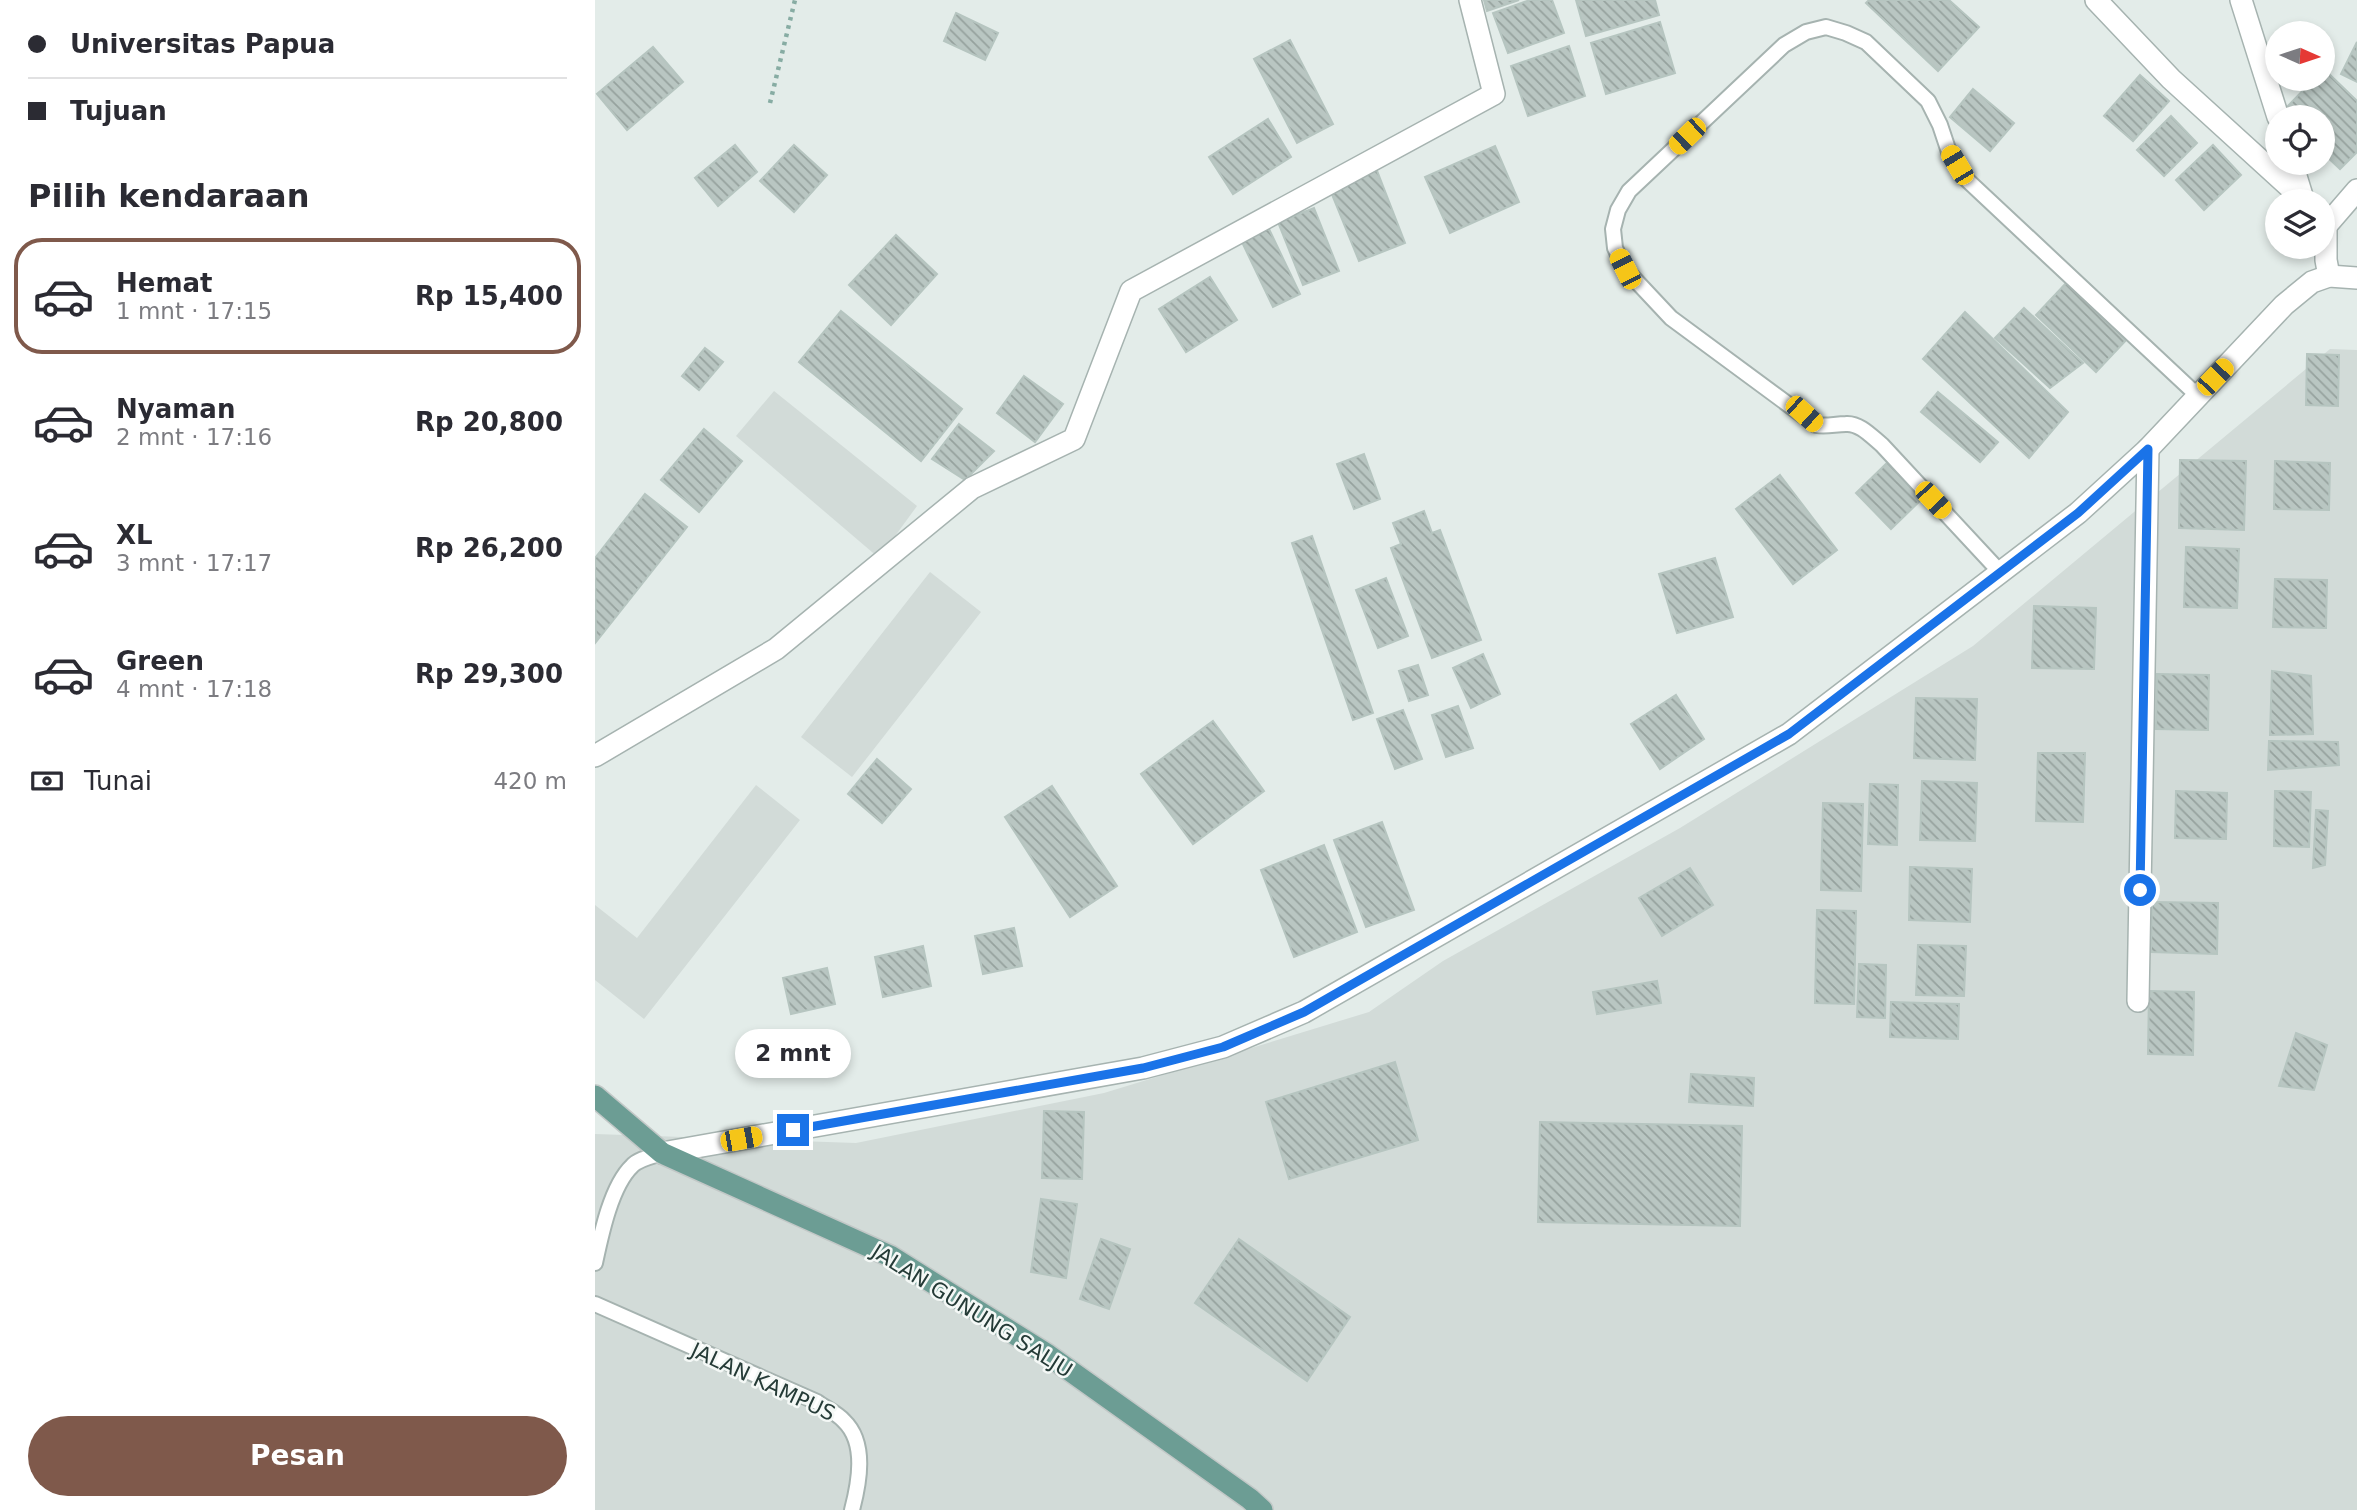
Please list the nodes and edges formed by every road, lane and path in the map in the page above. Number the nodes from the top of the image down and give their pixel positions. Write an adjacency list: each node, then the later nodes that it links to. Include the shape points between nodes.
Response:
1 (795, 0): 5 (path)
2 (1470, 0): 16 (street, via 1494,94 1131,291 1074,439 972,488 776,649)
3 (2096, 0): 7 (street, via 2171,79)
4 (2241, 0): 6 (street)
5 (769, 103)
6 (2274, 105)
7 (2291, 189)
8 (2357, 190): 9 (street)
9 (2335, 213)
10 (2326, 259): 11 (street)
11 (2329, 276): 12 (street); 13 (street, via 2312,282 2284,305)
12 (2357, 278)
13 (2198, 396): 14 (street); 15 (lane, via 1965,178 1928,101 1865,42 1826,27 1784,45 1629,191 1613,229 1615,248 1625,269 1671,318 1816,425 1849,423 1882,444)
14 (2148, 449): 15 (street, via 2078,513); 17 (street)
15 (2001, 573): 19 (street, via 1789,734 1304,1012 1223,1047 1143,1068)
16 (595, 756)
17 (2138, 1001)
18 (595, 1096): 19 (main road, JALAN GUNUNG SALJU)
19 (662, 1153): 20 (lane, via 633,1164 620,1185 605,1219); 23 (main road, JALAN GUNUNG SALJU, via 890,1256 1048,1355)
20 (595, 1263)
21 (595, 1304): 22 (lane, JALAN KAMPUS, via 817,1402 844,1420 855,1436 859,1455)
22 (852, 1510)
23 (1262, 1510)

